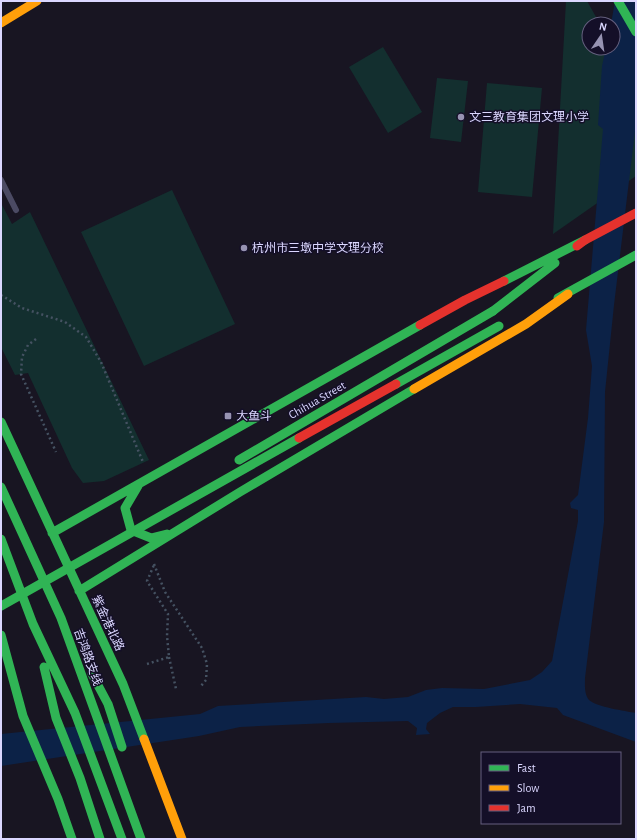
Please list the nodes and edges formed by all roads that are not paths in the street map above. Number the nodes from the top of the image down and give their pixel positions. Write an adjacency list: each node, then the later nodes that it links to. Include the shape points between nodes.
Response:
1 (37, 1): 3 (main road)
2 (618, 1): 4 (main road)
3 (1, 23)
4 (636, 32)
5 (1, 180): 6 (lane)
6 (16, 210)
7 (636, 213): 8 (main road, Chihua Street)
8 (585, 240): 14 (main road, Chihua Street, bridge, via 493,311); 15 (main road, via 466,300)
9 (635, 255): 10 (main road)
10 (568, 294): 11 (main road); 18 (main road, via 526,324)
11 (526, 313)
12 (502, 324): 23 (main road, Chihua Street, bridge)
13 (1, 422): 19 (main road, 紫金港北路)
14 (233, 463)
15 (140, 484): 18 (main road, via 125,508 131,530 151,538); 19 (main road)
16 (1, 487): 24 (main road, 吉鸿路支线)
17 (179, 495): 21 (main road)
18 (174, 532): 22 (main road)
19 (52, 534): 22 (main road, 紫金港北路)
20 (1, 539): 25 (main road)
21 (8, 591)
22 (79, 591): 32 (main road, 紫金港北路, via 123,684)
23 (1, 606)
24 (61, 618): 27 (main road, via 108,704); 31 (main road, 吉鸿路支线)
25 (33, 624): 29 (main road, via 56,718 80,778); 30 (main road, via 75,713)
26 (2, 640): 28 (main road, via 23,716)
27 (125, 755)
28 (72, 839)
29 (100, 839)
30 (122, 839)
31 (141, 839)
32 (182, 839)

